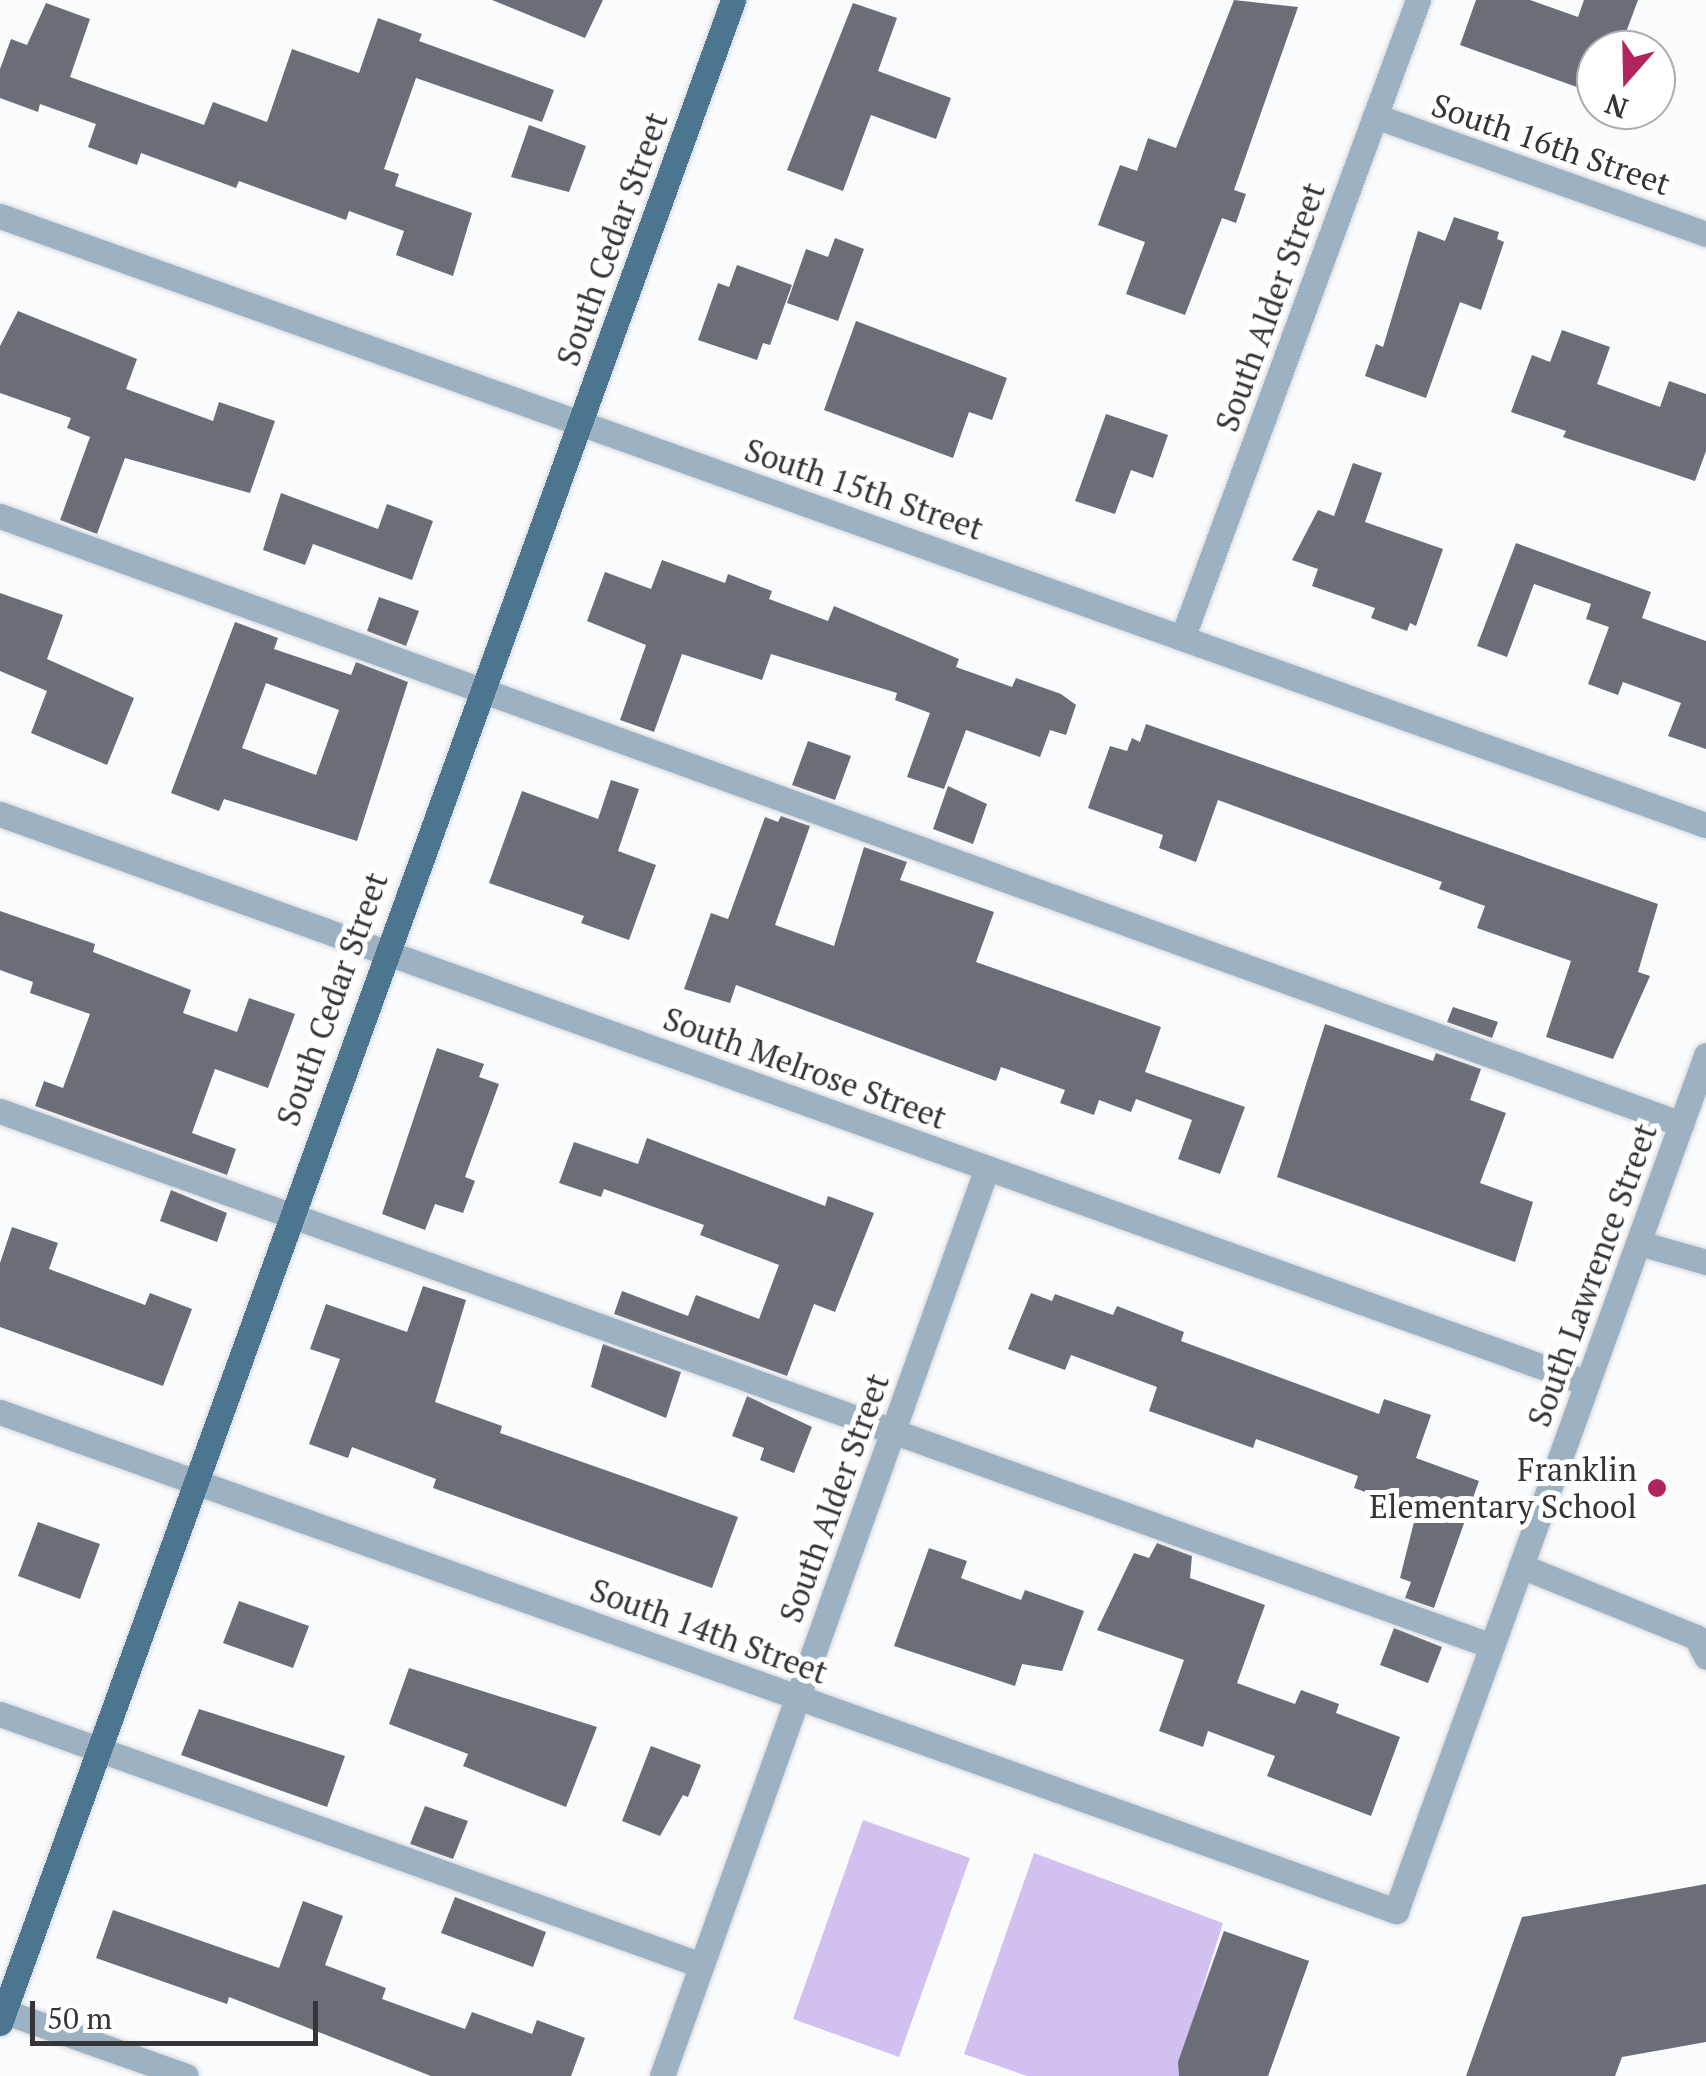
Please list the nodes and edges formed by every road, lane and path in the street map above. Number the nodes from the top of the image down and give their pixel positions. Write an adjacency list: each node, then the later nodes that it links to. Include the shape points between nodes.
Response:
1 (733, 0): 6 (main road, South Cedar Street)
2 (1418, 0): 3 (street, South Alder Street)
3 (1374, 116): 5 (street, South 16th Street); 8 (street, South Alder Street)
4 (0, 216): 6 (street, South 15th Street)
5 (1706, 234)
6 (581, 423): 8 (street, South 15th Street); 9 (main road, South Cedar Street)
7 (0, 516): 9 (street)
8 (1183, 636): 11 (street, South 15th Street)
9 (481, 690): 12 (main road, South Cedar Street); 15 (street)
10 (0, 814): 12 (street, South Melrose Street)
11 (1706, 825)
12 (384, 951): 16 (street, South Melrose Street); 17 (main road, South Cedar Street)
13 (1706, 1055): 15 (street, South Lawrence Street)
14 (0, 1111): 17 (street)
15 (1681, 1124): 18 (street, South Lawrence Street)
16 (987, 1168): 20 (street, South Melrose Street); 22 (street, South Alder Street)
17 (289, 1214): 22 (street); 23 (main road, South Cedar Street)
18 (1639, 1243): 19 (street); 20 (street, South Lawrence Street)
19 (1706, 1262)
20 (1588, 1383): 24 (street, South Lawrence Street)
21 (0, 1412): 23 (street, South 14th Street)
22 (893, 1431): 25 (street); 27 (street, South Alder Street)
23 (194, 1481): 27 (street, South 14th Street); 29 (main road, South Cedar Street)
24 (1521, 1566): 25 (street, South Lawrence Street); 26 (street, via 1696,1636)
25 (1492, 1646): 30 (street, South Lawrence Street)
26 (1706, 1657)
27 (797, 1698): 30 (street, South 14th Street); 31 (street, South Alder Street)
28 (0, 1714): 29 (street)
29 (98, 1749): 31 (street); 32 (main road, South Cedar Street)
30 (1396, 1911)
31 (701, 1966): 34 (street, South Alder Street)
32 (1, 2014): 33 (street)
33 (186, 2076)
34 (662, 2076)

